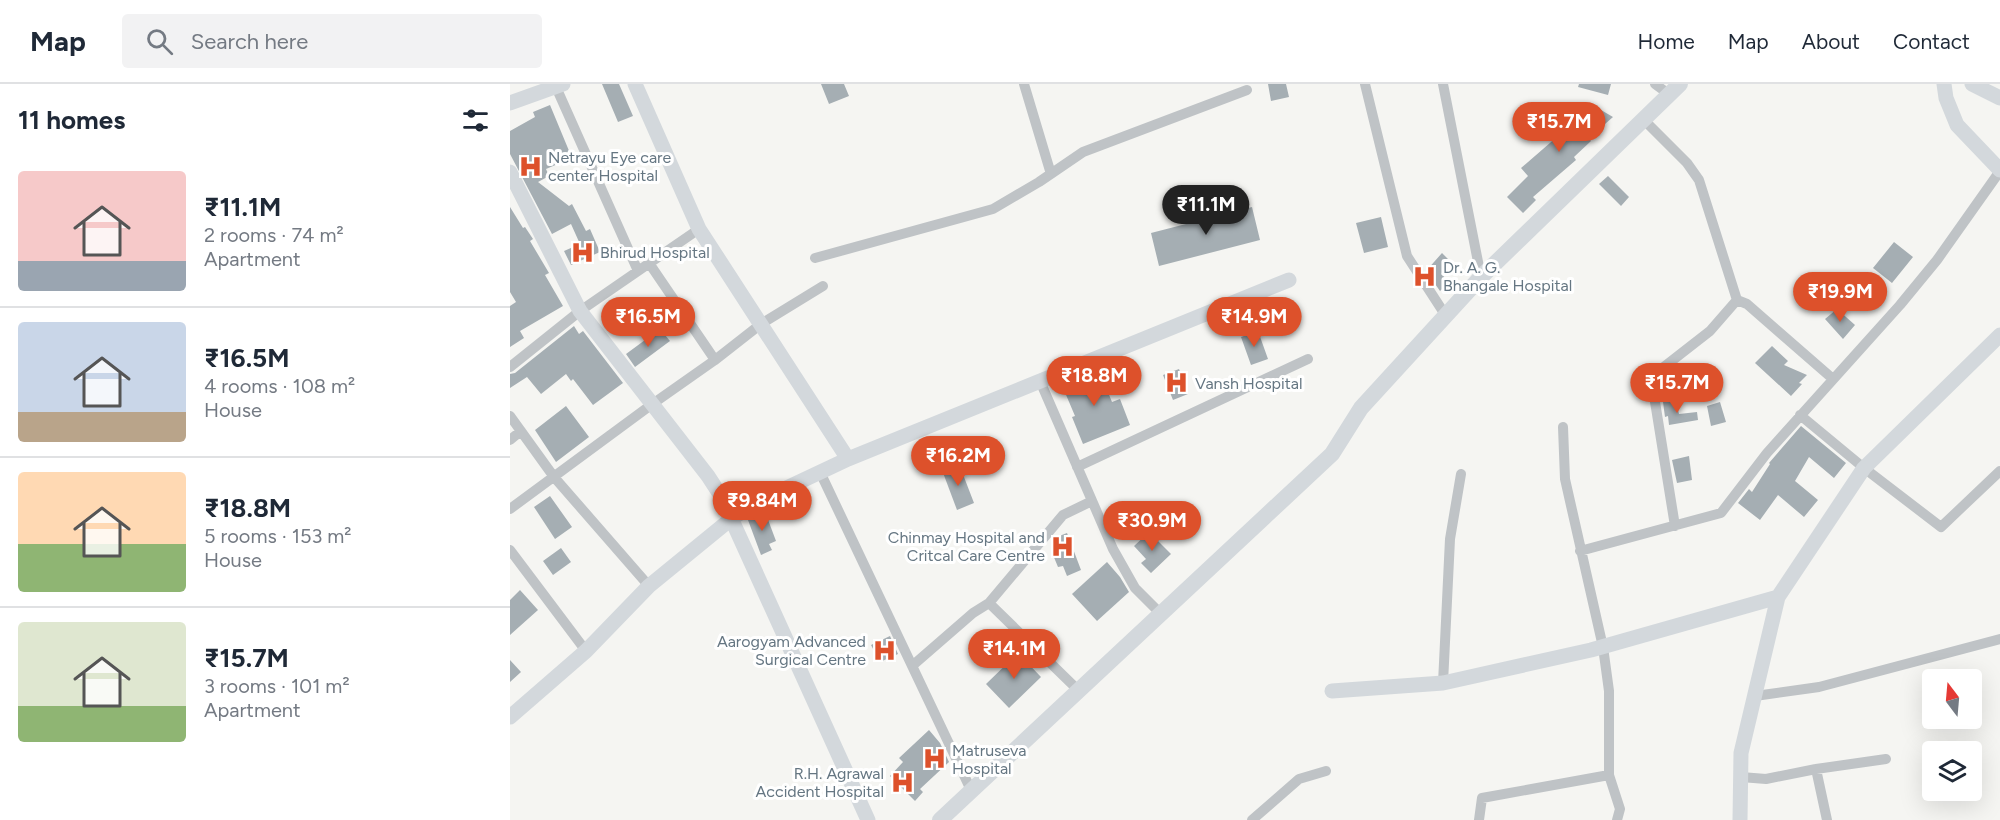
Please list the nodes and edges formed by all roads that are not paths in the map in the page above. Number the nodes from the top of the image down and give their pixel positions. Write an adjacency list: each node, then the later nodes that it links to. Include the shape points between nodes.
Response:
1 (635, 84): 17 (street)
2 (1024, 84): 16 (street)
3 (1365, 84): 26 (street, via 1407,256)
4 (1443, 84): 21 (street)
5 (1655, 84): 9 (street)
6 (1944, 84): 14 (street, via 1957,125)
7 (1971, 84): 11 (street)
8 (560, 85): 12 (street); 20 (street)
9 (1675, 89): 13 (main road)
10 (1247, 90): 16 (street, via 1083,152)
11 (2000, 98)
12 (510, 103)
13 (1644, 120): 21 (main road); 24 (street, via 1699,180)
14 (2000, 171): 32 (street, via 1937,260)
15 (510, 172): 25 (street)
16 (1051, 174): 18 (street, via 993,209)
17 (699, 229): 19 (street); 27 (street)
18 (815, 258)
19 (650, 263): 20 (street); 30 (street)
20 (638, 271): 25 (street)
21 (1481, 277): 26 (main road)
22 (1288, 280): 33 (street)
23 (823, 286): 27 (street)
24 (1737, 300): 32 (street, via 1747,304); 50 (street, via 1710,331 1651,377)
25 (580, 311): 31 (street); 34 (street)
26 (1446, 316): 56 (main road, via 1361,408 1332,454)
27 (761, 324): 30 (street); 40 (street)
28 (2000, 335): 42 (street)
29 (1308, 359): 41 (street)
30 (715, 360): 34 (street)
31 (510, 367)
32 (1833, 379): 35 (street)
33 (1040, 381): 40 (street); 41 (street)
34 (651, 405): 46 (street); 49 (street, via 708,476)
35 (1800, 415): 42 (street); 50 (street, via 1721,513)
36 (510, 416): 38 (street)
37 (1563, 427): 52 (street, via 1565,478)
38 (521, 432): 39 (street); 46 (street)
39 (510, 440)
40 (848, 459): 44 (street)
41 (1077, 467): 47 (street)
42 (1864, 468): 43 (street, via 1941,527); 54 (street)
43 (2000, 471)
44 (820, 472): 49 (street); 60 (street)
45 (1461, 474): 61 (street, via 1450,539)
46 (554, 477): 48 (street); 53 (street)
47 (1092, 501): 55 (street, via 1063,515); 56 (street, via 1135,588)
48 (510, 509)
49 (731, 519): 53 (street); 72 (street)
50 (1675, 526): 52 (street)
51 (510, 550): 59 (street)
52 (1580, 551): 58 (street)
53 (649, 586): 59 (street)
54 (1778, 597): 58 (street); 64 (street)
55 (989, 603): 60 (street); 62 (street)
56 (1160, 613): 62 (main road)
57 (2000, 639): 64 (street, via 1819,687)
58 (1603, 647): 61 (street); 69 (street, via 1609,691)
59 (586, 651): 65 (street)
60 (912, 666): 71 (street)
61 (1443, 683): 63 (street)
62 (1078, 690): 71 (main road)
63 (1332, 690)
64 (1755, 696): 70 (street, via 1741,753)
65 (510, 717)
66 (1886, 759): 67 (street)
67 (1816, 769): 70 (street, via 1766,779); 78 (street)
68 (1326, 771): 74 (street, via 1299,779)
69 (1609, 775): 75 (street, via 1482,798); 76 (street, via 1620,809)
70 (1741, 777): 77 (street)
71 (972, 790): 73 (main road)
72 (868, 820)
73 (940, 820)
74 (1252, 820)
75 (1479, 820)
76 (1617, 820)
77 (1740, 820)
78 (1827, 820)

